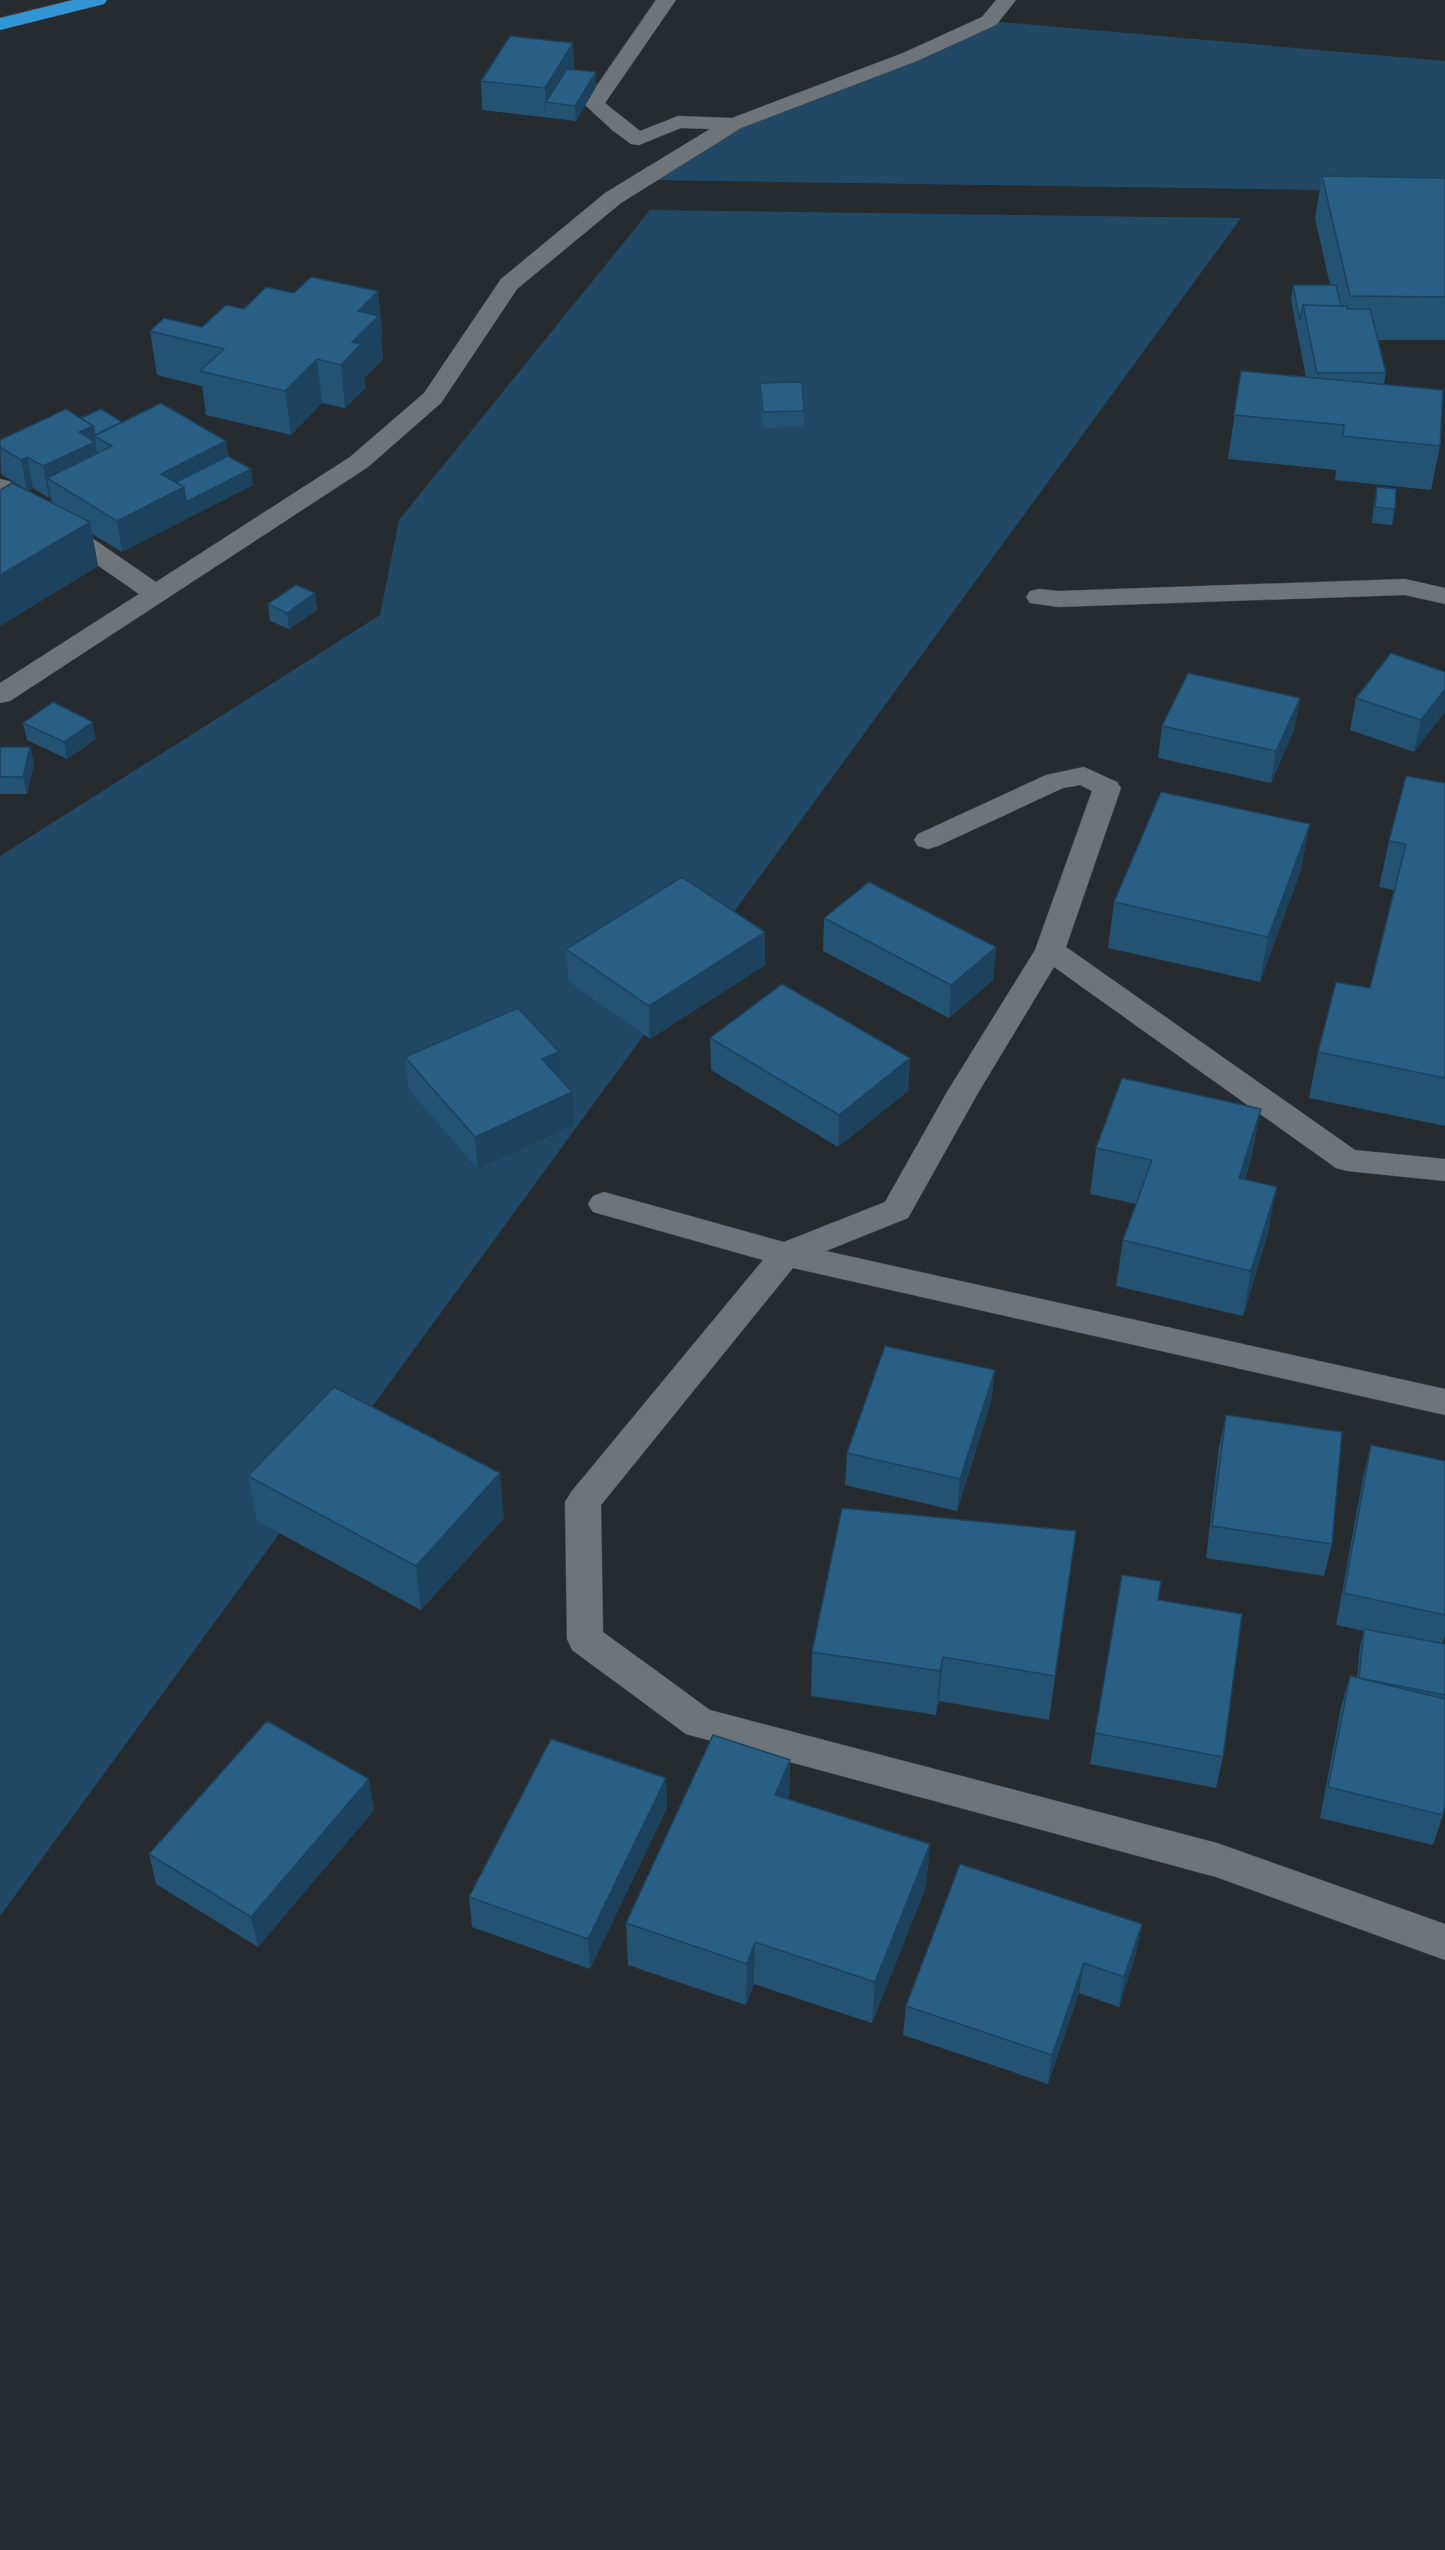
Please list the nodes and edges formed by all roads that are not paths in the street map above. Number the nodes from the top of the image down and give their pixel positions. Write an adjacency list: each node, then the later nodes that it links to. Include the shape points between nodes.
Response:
1 (97, 0): 4 (highway)
2 (666, 0): 5 (street, via 594,104 639,139 678,122)
3 (1006, 0): 5 (street, via 989,21 910,57)
4 (0, 24)
5 (734, 124): 7 (street, via 612,198 509,284 433,398 359,462)
6 (0, 486): 7 (street)
7 (155, 593): 10 (street)
8 (1445, 596): 9 (street, via 1405,587)
9 (1039, 597)
10 (0, 695)
11 (927, 840): 12 (street, via 1056,781 1084,776 1107,788)
12 (1050, 950): 13 (street, via 1347,1160); 15 (street, via 897,1210)
13 (1445, 1170)
14 (604, 1204): 15 (street)
15 (786, 1254): 16 (street); 17 (street, via 583,1502 585,1640 699,1723 1217,1860)
16 (1445, 1402)
17 (1445, 1942)

